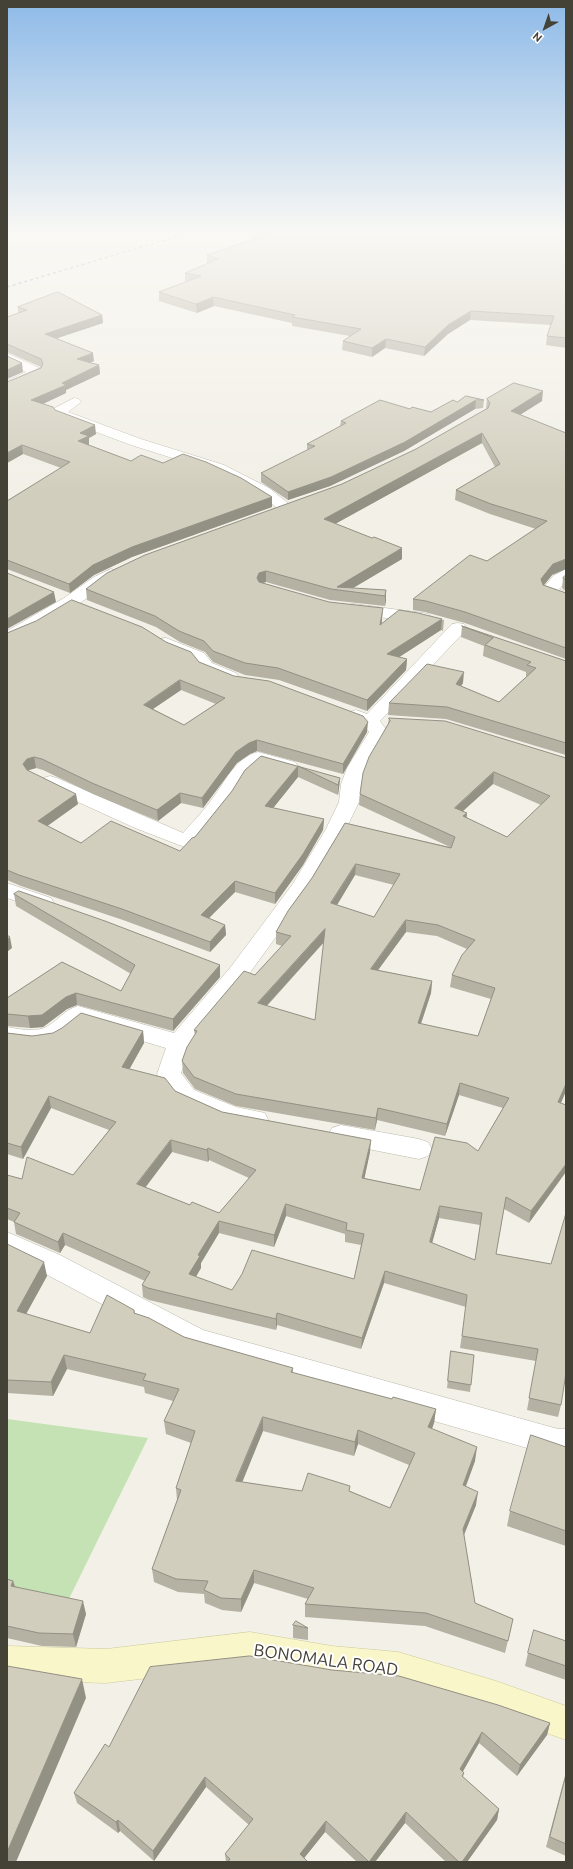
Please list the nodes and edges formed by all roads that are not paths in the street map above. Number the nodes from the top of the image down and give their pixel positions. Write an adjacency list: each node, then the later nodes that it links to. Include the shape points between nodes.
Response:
1 (7, 357): 2 (street, via 36,372)
2 (7, 386)
3 (74, 402): 4 (street, via 60,411 61,414 136,442 220,468 264,491)
4 (286, 508)
5 (126, 567): 9 (street, via 101,579)
6 (566, 574): 8 (street, via 549,591)
7 (49, 593): 9 (street)
8 (566, 598)
9 (71, 602): 11 (street); 13 (street)
10 (336, 607): 16 (street, via 419,617 465,630)
11 (93, 609)
12 (155, 636): 14 (street, via 198,657 206,667)
13 (7, 638)
14 (248, 682)
15 (342, 711): 16 (street)
16 (370, 722): 17 (street); 23 (street, via 379,732 357,768 344,782 349,802 336,829 300,889)
17 (392, 722)
18 (308, 772): 19 (street, via 258,758 236,776 224,797 187,842 85,799)
19 (36, 775)
20 (7, 890): 21 (street)
21 (63, 909)
22 (216, 965): 23 (street)
23 (238, 973): 25 (street)
24 (7, 1035): 25 (street, via 22,1038 50,1036 78,1014)
25 (179, 1043): 26 (street, via 169,1074 185,1096 232,1116)
26 (279, 1124)
27 (318, 1131): 28 (street)
28 (419, 1149)
29 (7, 1243): 30 (street, via 196,1340 558,1443)
30 (566, 1443)
31 (7, 1663): 32 (street, BONOMALA ROAD, via 106,1666 250,1649 332,1663 398,1669 496,1698)
32 (566, 1723)

